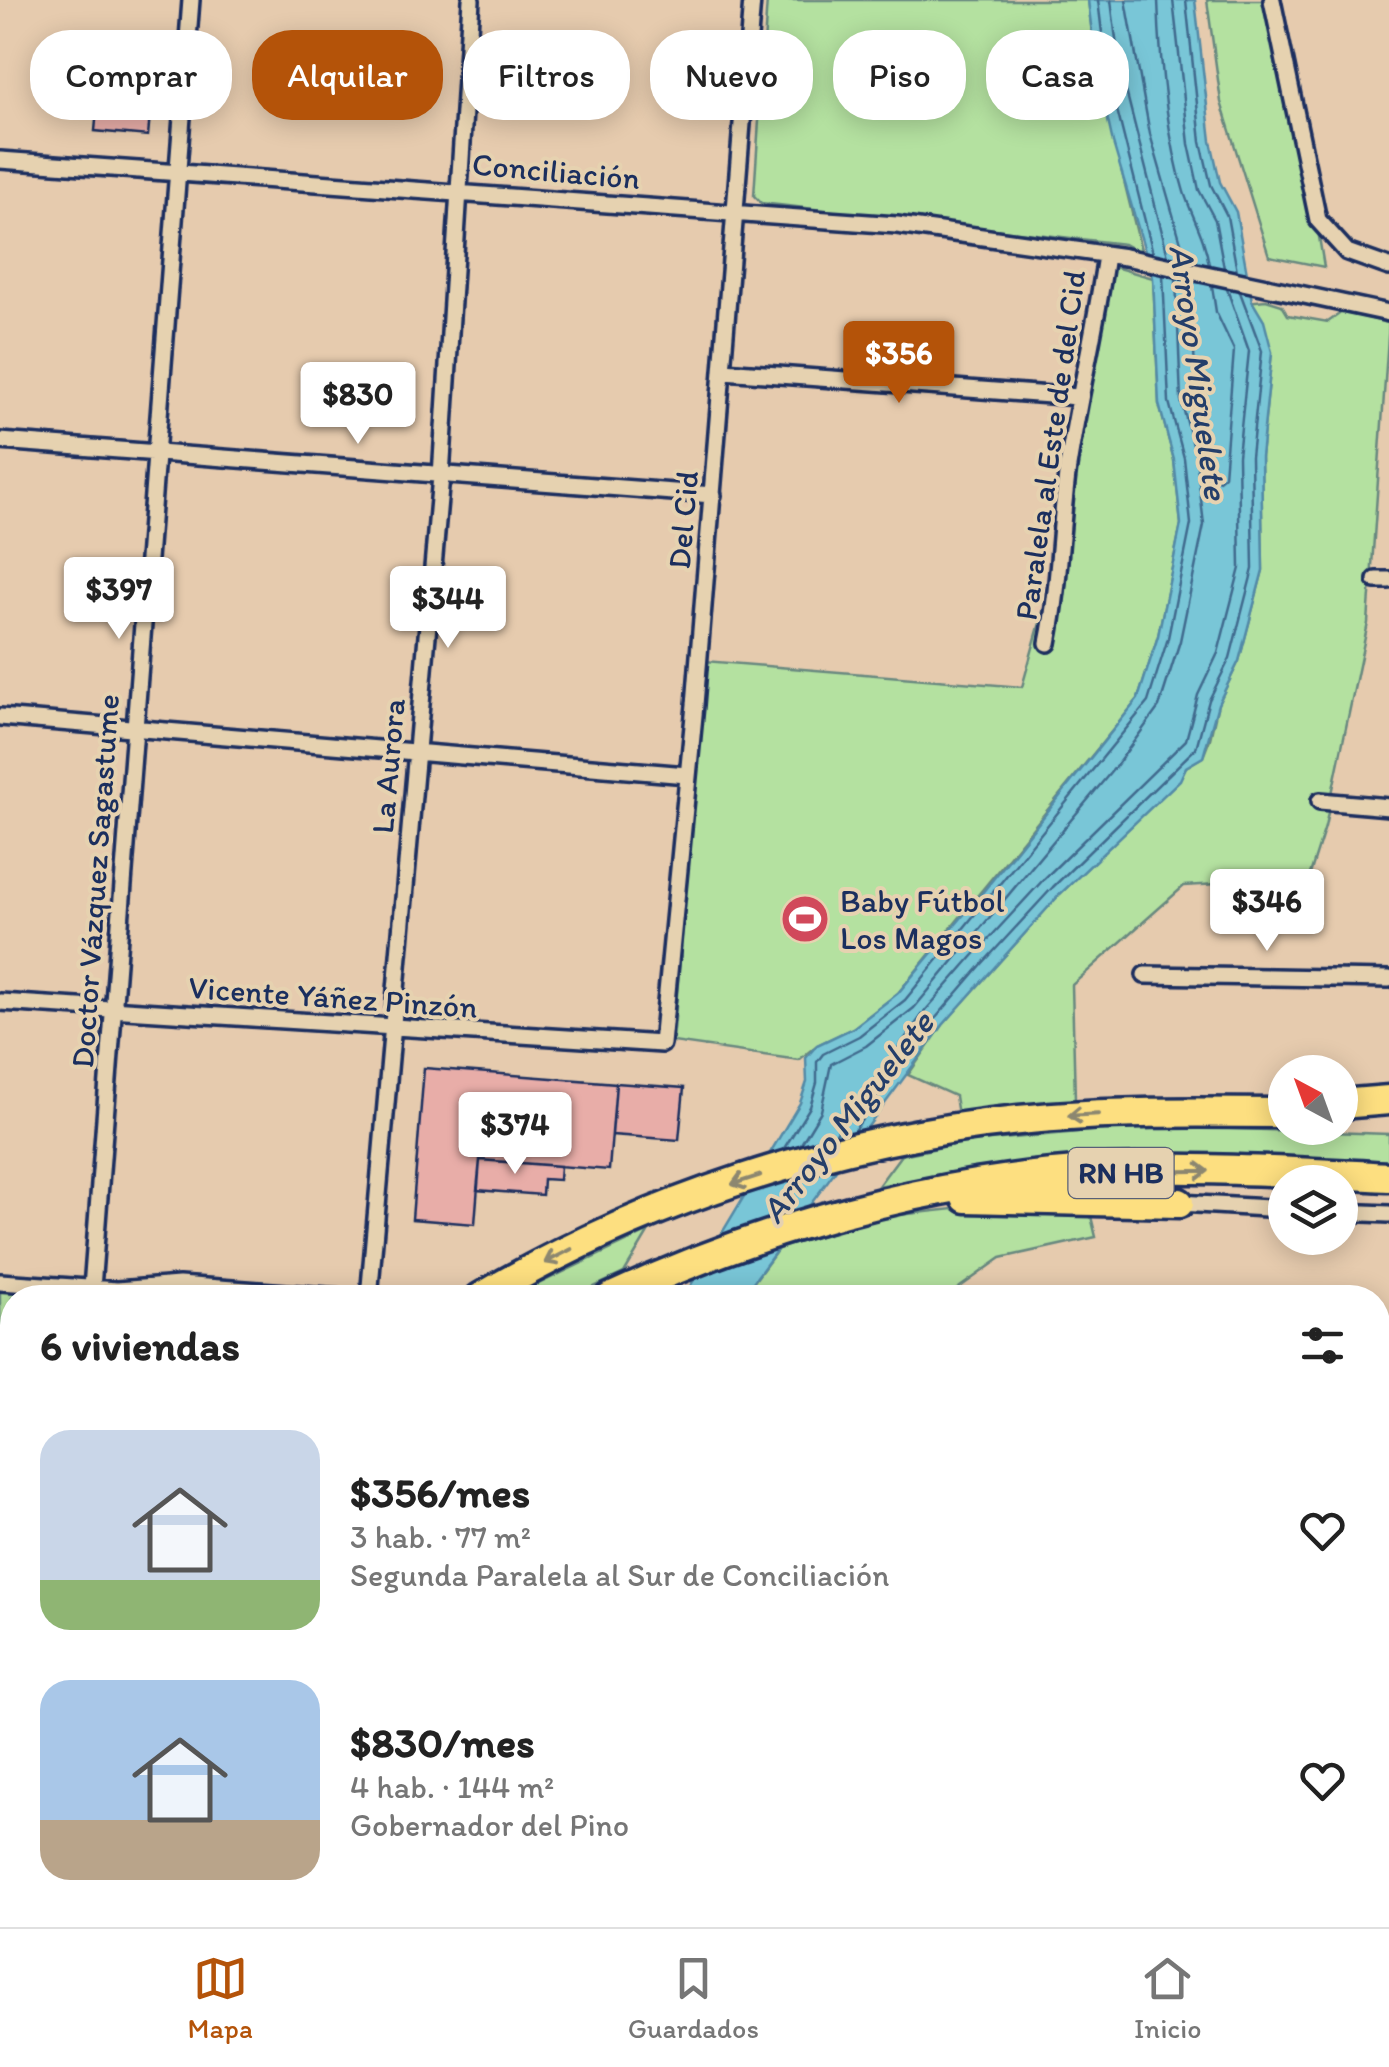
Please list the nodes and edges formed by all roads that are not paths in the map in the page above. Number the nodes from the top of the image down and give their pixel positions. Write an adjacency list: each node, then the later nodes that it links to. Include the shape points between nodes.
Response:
1 (191, 0): 6 (street, Doctor Vázquez Sagastume)
2 (471, 0): 7 (street, La Aurora)
3 (752, 0): 8 (street, Del Cid)
4 (1272, 0): 10 (street, via 1318,220 1347,252)
5 (0, 160): 6 (street, Conciliación)
6 (177, 172): 7 (street, Conciliación); 15 (street, Doctor Vázquez Sagastume)
7 (459, 191): 8 (street, Conciliación); 16 (street, La Aurora)
8 (734, 213): 9 (street, Conciliación, via 897,225); 12 (street, Del Cid)
9 (1106, 255): 11 (street, Conciliación); 13 (street, Paralela al Este de del Cid, via 1097,330)
10 (1389, 267)
11 (1389, 313)
12 (724, 370): 13 (street); 17 (street, Del Cid)
13 (1078, 397): 18 (street, Paralela al Este de del Cid)
14 (0, 441): 15 (street)
15 (156, 454): 16 (street); 20 (street, Doctor Vázquez Sagastume)
16 (440, 476): 17 (street); 21 (street, La Aurora)
17 (713, 495): 22 (street, Del Cid)
18 (1048, 643)
19 (0, 717): 20 (street)
20 (135, 728): 21 (street); 28 (street, Doctor Vázquez Sagastume)
21 (417, 751): 22 (street); 29 (street, La Aurora)
22 (687, 774): 30 (street, Del Cid)
23 (1320, 802): 24 (street)
24 (1389, 807)
25 (1145, 974): 26 (street)
26 (1389, 979)
27 (0, 1002): 28 (street, Vicente Yáñez Pinzón)
28 (113, 1009): 29 (street, Vicente Yáñez Pinzón); 44 (street, Doctor Vázquez Sagastume)
29 (390, 1030): 30 (street, Vicente Yáñez Pinzón); 45 (street, La Aurora)
30 (662, 1044)
31 (1389, 1100): 32 (highway)
32 (1358, 1103)
33 (1268, 1113): 46 (highway, RN HB, one-way to 46, via 1082,1115 908,1138 804,1162 638,1218)
34 (1358, 1117): 35 (highway)
35 (1389, 1118)
36 (1389, 1177): 37 (highway, RN HB, one-way to 36, via 1062,1174 1231,1170)
37 (929, 1193): 38 (highway); 47 (highway, RN HB, via 742,1243)
38 (1179, 1203): 39 (street)
39 (1268, 1208)
40 (1358, 1213): 41 (street)
41 (1389, 1214)
42 (0, 1282): 43 (street)
43 (46, 1285)
44 (92, 1285)
45 (370, 1285)
46 (506, 1285)
47 (641, 1285)

